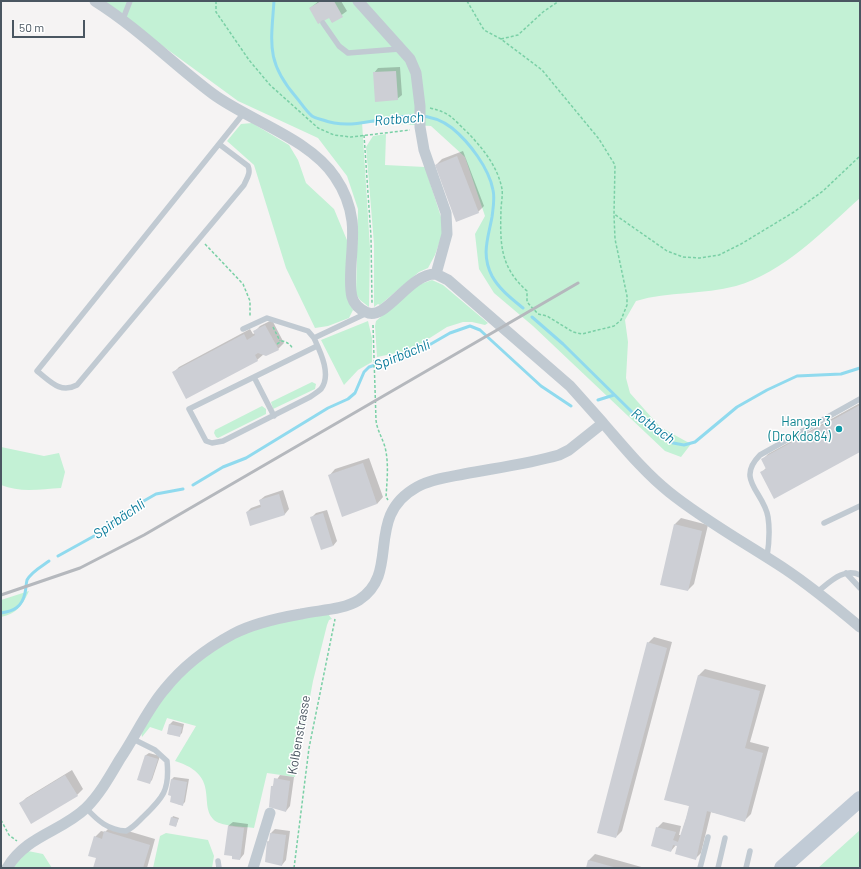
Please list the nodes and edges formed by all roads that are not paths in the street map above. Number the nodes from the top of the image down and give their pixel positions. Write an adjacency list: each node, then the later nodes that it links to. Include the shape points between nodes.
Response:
1 (95, 1): 4 (street)
2 (130, 1): 4 (lane)
3 (358, 1): 6 (street)
4 (123, 19): 7 (street, via 213,94)
5 (323, 23): 6 (lane, via 338,46 348,53)
6 (399, 49): 9 (street, via 413,66 418,81 420,128 424,150 446,213 447,234)
7 (243, 114): 8 (lane); 10 (street, via 310,151 336,178 348,202 352,222 352,296 359,308)
8 (219, 144): 8 (lane, via 248,166 250,170 244,185 77,385 60,389 37,371)
9 (436, 274): 10 (street, via 415,280 382,311); 17 (street, via 448,280 570,386)
10 (370, 314): 12 (lane)
11 (243, 329): 12 (lane, via 267,318 308,331)
12 (314, 338): 13 (lane)
13 (317, 346): 14 (lane); 16 (lane, via 322,355 325,378 321,389)
14 (254, 377): 16 (lane); 16 (lane, via 190,409 206,441 223,441)
15 (860, 399): 20 (lane, via 760,456 752,465 750,481 768,516)
16 (274, 416)
17 (603, 423): 20 (street, via 667,490); 26 (street, via 559,455 440,478 418,486 392,508 387,521 380,574 370,592 357,601 337,608 267,621 235,633 209,648 185,667 163,691)
18 (860, 506): 19 (lane)
19 (824, 523)
20 (767, 558): 24 (street)
21 (846, 573): 22 (lane, via 855,572); 23 (lane); 24 (lane, via 839,575)
22 (860, 575)
23 (860, 588)
24 (817, 592): 25 (street)
25 (860, 628)
26 (133, 739): 28 (street, via 98,795); 28 (lane, via 155,750 167,760 168,772 160,801 126,831 107,827)
27 (860, 799): 40 (main road)
28 (86, 807): 34 (street, via 26,846)
29 (270, 813): 36 (street)
30 (708, 837): 37 (lane)
31 (726, 838): 38 (lane)
32 (750, 851): 39 (lane)
33 (218, 861): 35 (lane)
34 (7, 868)
35 (219, 868)
36 (253, 868)
37 (700, 868)
38 (718, 868)
39 (746, 868)
40 (782, 868)

